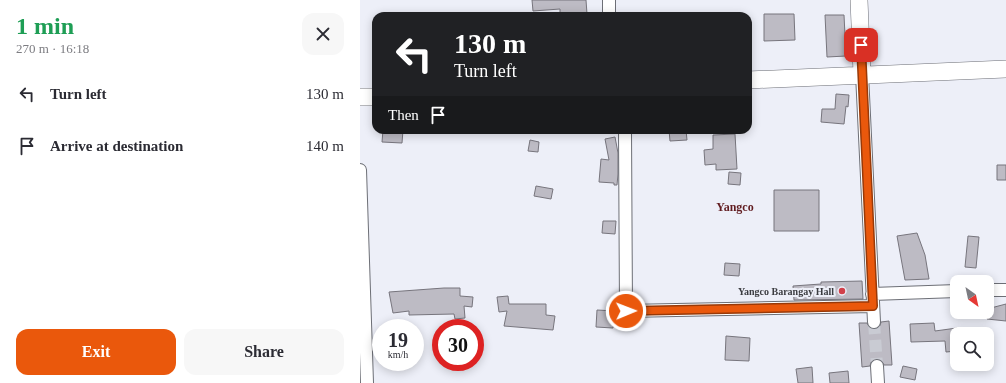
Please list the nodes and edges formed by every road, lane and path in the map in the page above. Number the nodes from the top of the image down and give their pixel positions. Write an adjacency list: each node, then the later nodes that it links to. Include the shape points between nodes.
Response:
1 (609, 0): 3 (street)
2 (859, 0): 5 (street)
3 (610, 12)
4 (1006, 69): 5 (street)
5 (862, 74): 6 (street); 14 (street)
6 (752, 80)
7 (372, 97): 8 (street)
8 (360, 98)
9 (625, 134): 14 (street, via 626,311)
10 (360, 170): 17 (street)
11 (994, 290): 12 (street)
12 (1006, 290)
13 (950, 292): 14 (street)
14 (873, 300): 15 (street)
15 (874, 322)
16 (877, 366): 18 (street)
17 (367, 383)
18 (878, 383)

